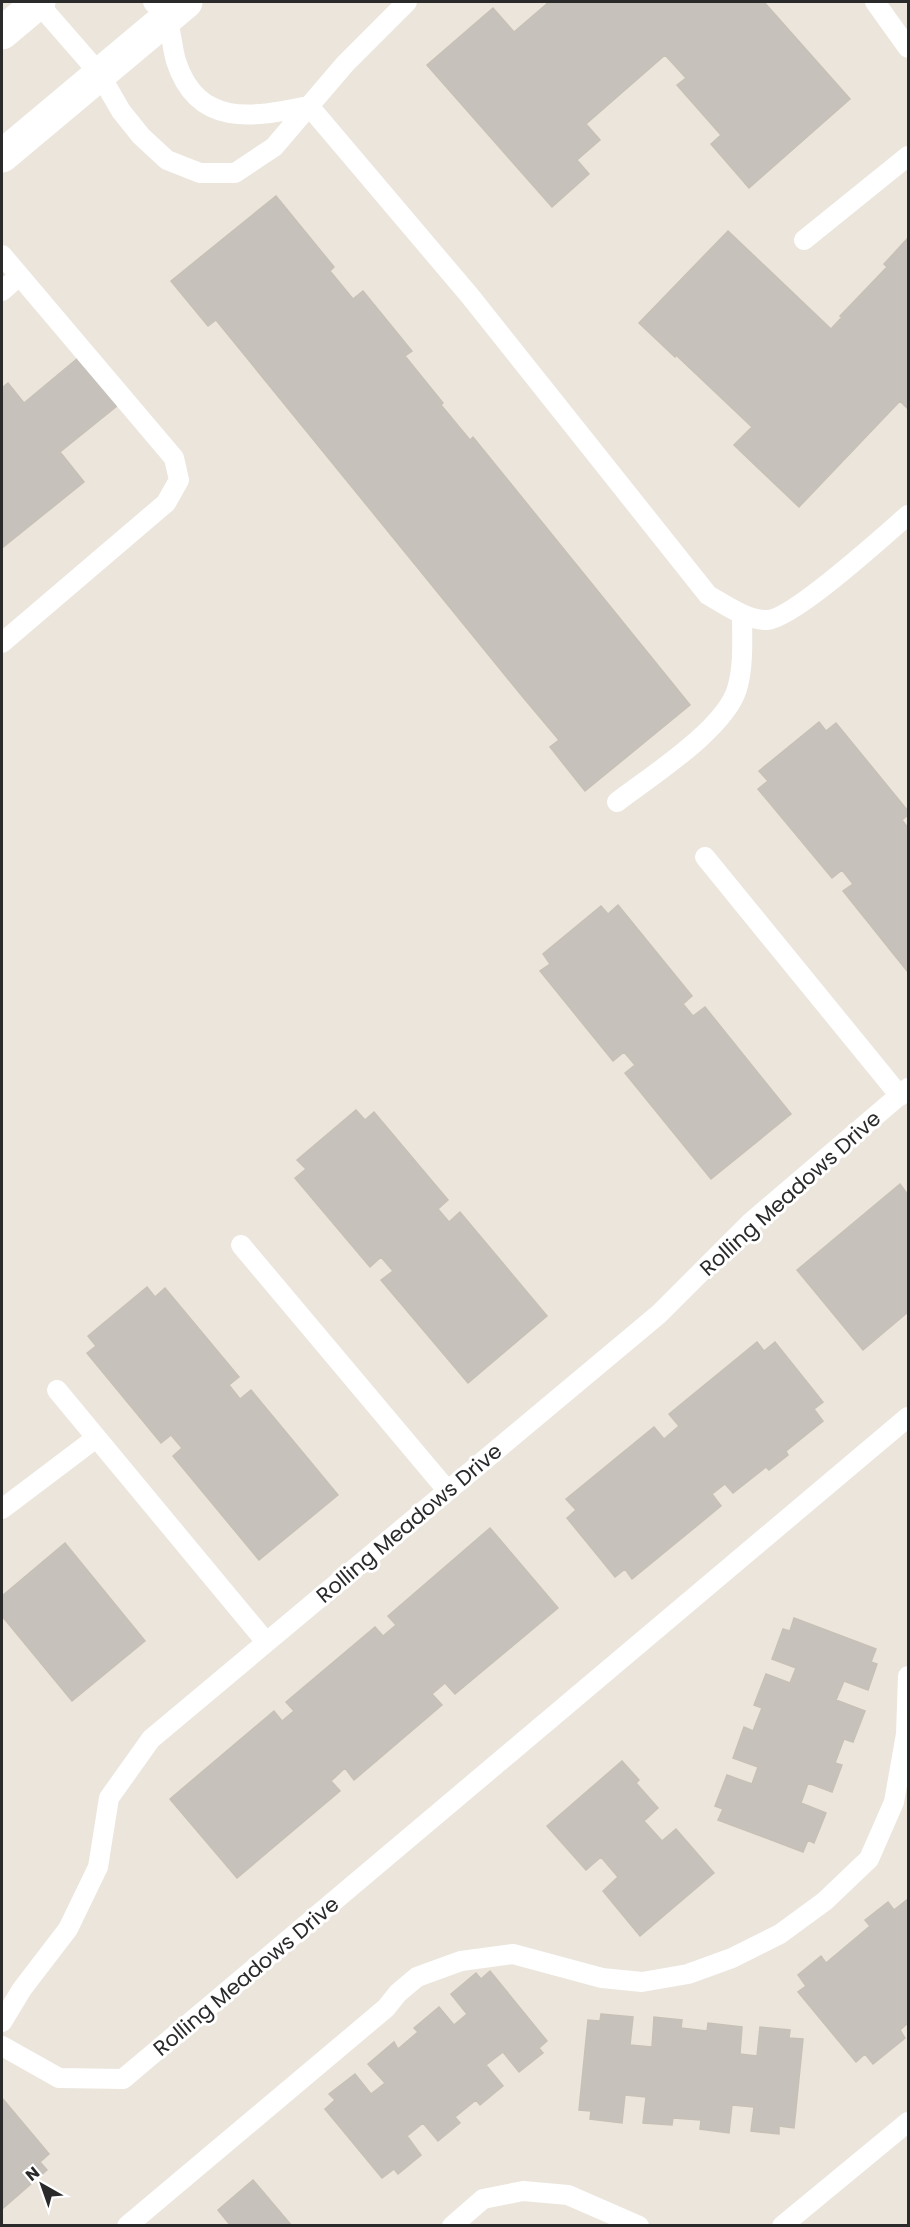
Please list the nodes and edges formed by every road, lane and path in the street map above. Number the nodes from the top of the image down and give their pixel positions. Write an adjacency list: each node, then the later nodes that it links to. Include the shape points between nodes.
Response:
1 (38, 2): 5 (main road); 7 (lane)
2 (407, 2): 8 (lane)
3 (874, 2): 6 (lane)
4 (168, 7): 7 (main road); 8 (lane, via 176,62 190,89 210,107 234,115)
5 (2, 33)
6 (909, 48)
7 (99, 74): 8 (lane, via 141,136 167,160 200,173 236,173 274,147); 9 (main road)
8 (309, 106): 16 (lane, via 470,296 708,595)
9 (2, 156)
10 (909, 156): 11 (lane)
11 (804, 240)
12 (2, 255): 13 (lane)
13 (19, 276): 14 (lane); 17 (lane, via 174,458 179,480 166,503)
14 (2, 291)
15 (909, 515): 16 (lane, via 790,610 769,620)
16 (742, 615): 18 (lane, via 737,689 725,712 711,729)
17 (2, 643)
18 (617, 802)
19 (705, 857): 20 (lane)
20 (904, 1092): 25 (lane, Rolling Meadows Drive, via 751,1222 659,1314)
21 (241, 1245): 25 (lane)
22 (57, 1390): 24 (lane)
23 (909, 1417): 30 (lane, Rolling Meadows Drive, via 123,2079 59,2078)
24 (96, 1438): 26 (lane); 27 (lane)
25 (447, 1490): 27 (lane, Rolling Meadows Drive)
26 (2, 1509)
27 (266, 1642): 29 (lane, Rolling Meadows Drive, via 151,1739 109,1798 98,1867 68,1929)
28 (909, 1676): 32 (lane, via 906,1734 894,1802 868,1859 825,1901 780,1934 688,1974 642,1982 602,1978 513,1954 461,1960 417,1977 386,2008)
29 (2, 2022)
30 (2, 2046)
31 (909, 2122): 35 (lane)
32 (127, 2226)
33 (452, 2226): 34 (lane, via 483,2199 523,2191 568,2195)
34 (639, 2226)
35 (782, 2226)

